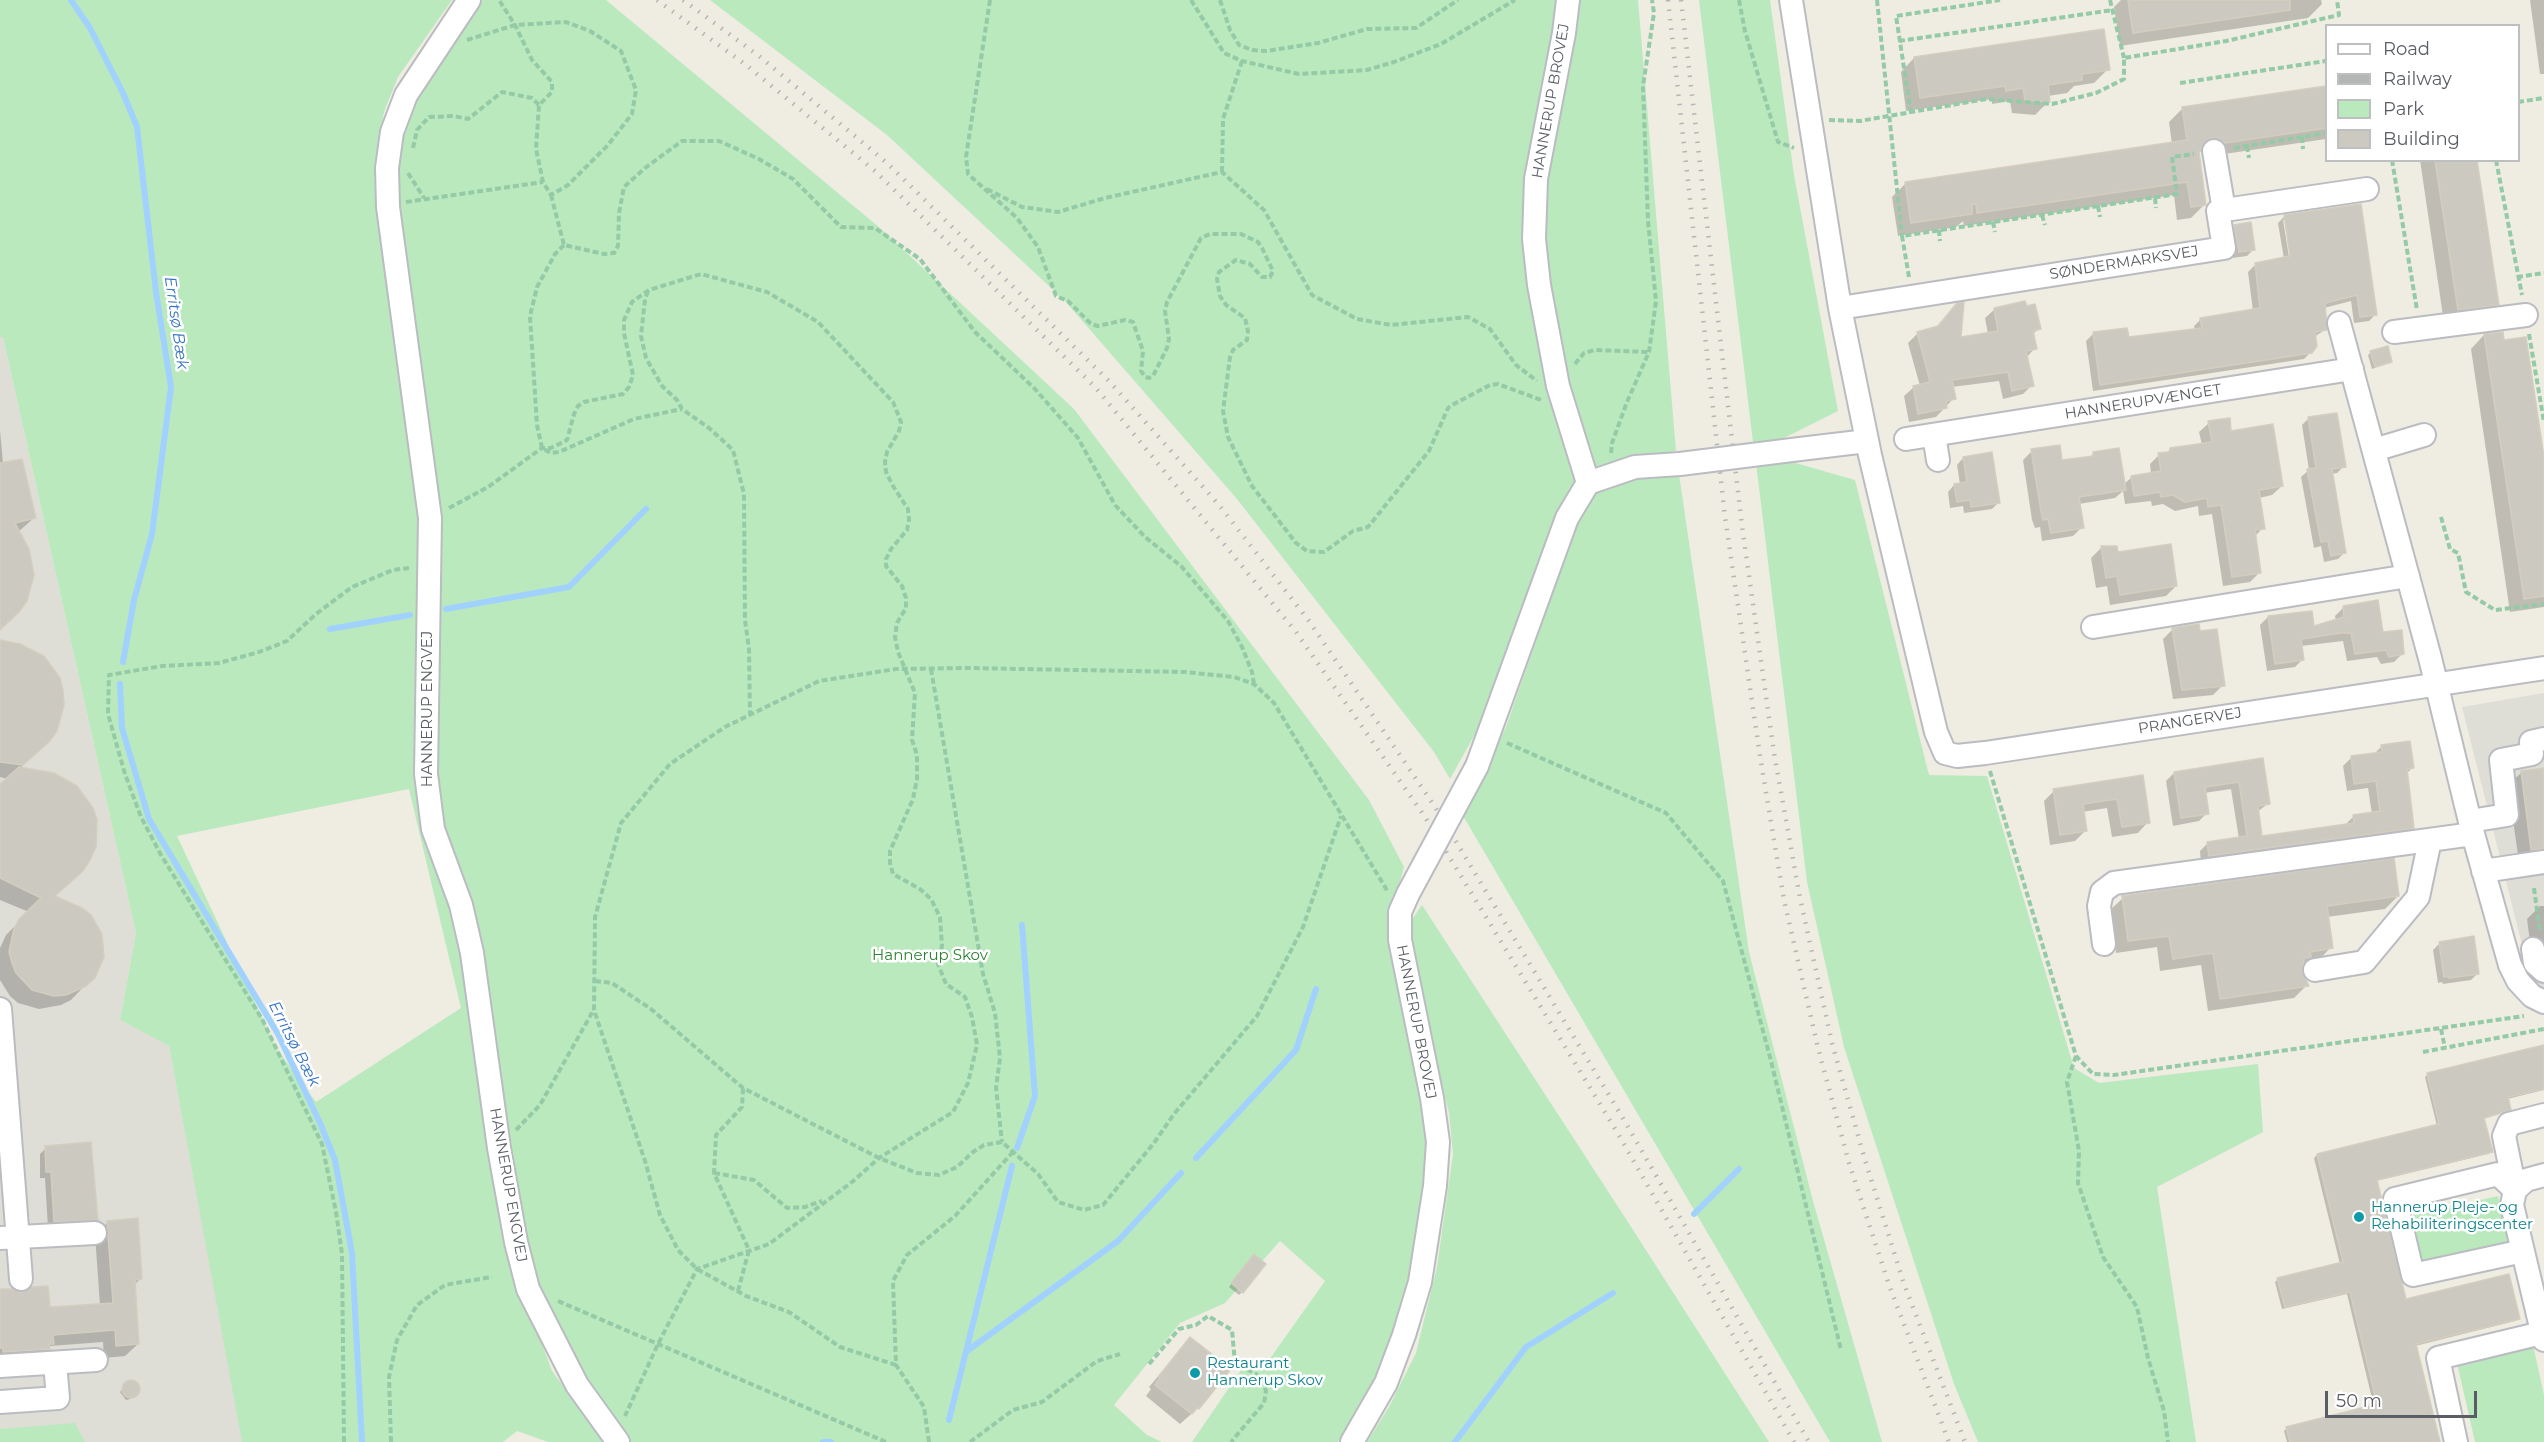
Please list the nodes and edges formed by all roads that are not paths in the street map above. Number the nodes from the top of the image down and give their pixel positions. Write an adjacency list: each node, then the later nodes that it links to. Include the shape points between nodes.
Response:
1 (469, 0): 45 (street, HANNERUP ENGVEJ, via 406,95 392,132 387,168 388,207 430,519 426,774 433,829 461,905 472,953 499,1148 528,1288 577,1385)
2 (1568, 0): 18 (street, HANNERUP BROVEJ, via 1536,179 1534,239 1558,386)
3 (1791, 0): 7 (street)
4 (2214, 151): 6 (street)
5 (2367, 189): 6 (street)
6 (2224, 210): 7 (street, SØNDERMARKSVEJ, via 2218,211 2224,248)
7 (1840, 308): 15 (street)
8 (2526, 315): 10 (street)
9 (2339, 323): 11 (street)
10 (2394, 332)
11 (2352, 369): 12 (street, HANNERUPVÆNGET); 16 (street)
12 (1934, 435): 14 (street, HANNERUPVÆNGET); 17 (street)
13 (2424, 435): 16 (street)
14 (1906, 439)
15 (1867, 441): 18 (street, bridge, via 1635,467); 22 (street, PRANGERVEJ, via 1936,732 1945,753 1985,753)
16 (2374, 450): 19 (street)
17 (1938, 460)
18 (1588, 483): 46 (street, HANNERUP BROVEJ, bridge, via 1567,518 1477,766 1404,903 1400,940 1432,1098 1438,1142 1435,1186 1420,1282 1404,1335 1386,1383)
19 (2408, 576): 20 (street); 22 (street)
20 (2093, 627)
21 (2544, 668): 22 (street, PRANGERVEJ)
22 (2436, 683): 24 (street)
23 (2544, 739): 24 (street, via 2530,742 2532,754 2501,760 2507,815)
24 (2472, 828): 25 (street); 27 (street)
25 (2430, 840): 28 (street, via 2114,883 2102,892 2099,906); 30 (street, via 2418,897 2364,962)
26 (2544, 862): 27 (street)
27 (2483, 871): 33 (street, via 2510,965 2532,996)
28 (2104, 944)
29 (2534, 949): 31 (street, via 2535,963)
30 (2315, 970)
31 (2544, 971)
32 (0, 1009): 37 (street)
33 (2536, 1009)
34 (2544, 1115): 35 (street, via 2509,1124 2504,1136)
35 (2528, 1182): 38 (street, via 2512,1205); 38 (street, via 2498,1174 2395,1198 2413,1275)
36 (94, 1233): 37 (street)
37 (9, 1237): 39 (street)
38 (2523, 1251): 40 (street)
39 (21, 1279)
40 (2543, 1337): 47 (street, via 2438,1358)
41 (96, 1360): 42 (street)
42 (55, 1363): 43 (street); 44 (street, via 58,1398)
43 (0, 1366)
44 (0, 1402)
45 (616, 1440)
46 (1352, 1442)
47 (2456, 1442)

